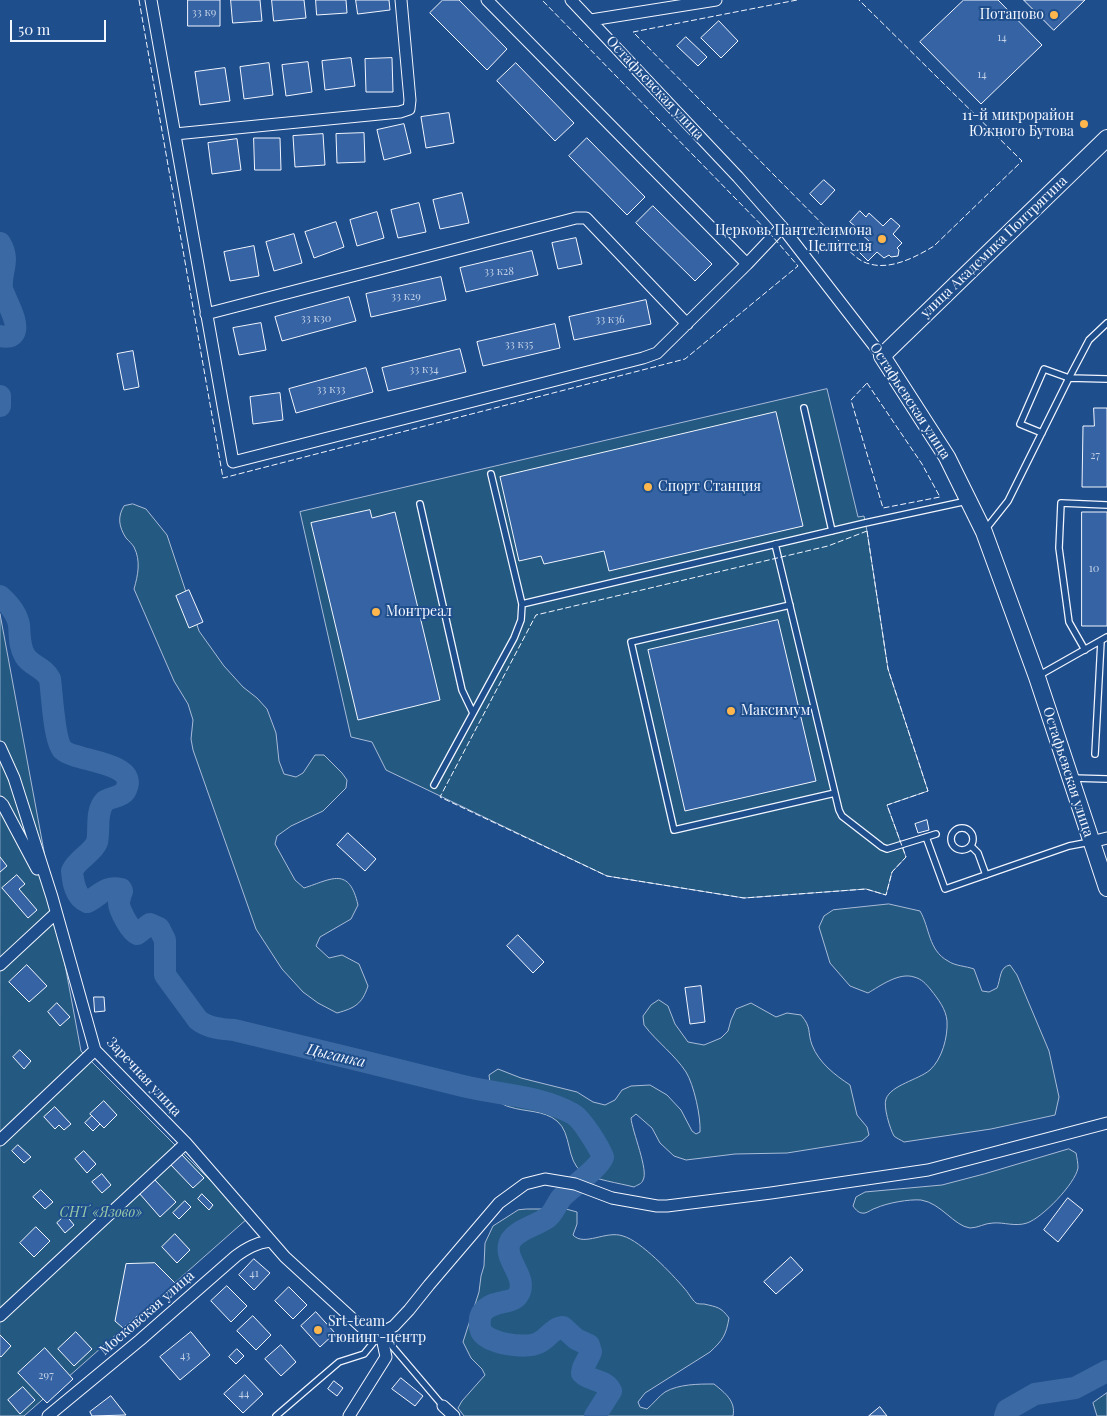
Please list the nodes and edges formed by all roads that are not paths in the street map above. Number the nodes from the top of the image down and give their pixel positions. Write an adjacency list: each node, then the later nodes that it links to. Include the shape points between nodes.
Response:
1 (151, 0): 7 (street)
2 (401, 0): 7 (street, via 409,109)
3 (487, 0): 10 (street)
4 (571, 0): 6 (street, Остафьевская улица)
5 (716, 0): 6 (street)
6 (590, 20): 9 (street, Остафьевская улица)
7 (175, 134): 11 (street)
8 (1107, 138): 14 (street, улица Академика Понтрягина)
9 (782, 227): 10 (street); 14 (street, Остафьевская улица)
10 (747, 264): 13 (street)
11 (206, 314): 13 (street, via 586,218); 13 (street, via 233,462 643,358 656,353)
12 (1107, 323): 15 (lane, via 1089,340)
13 (687, 324)
14 (882, 356): 20 (street, Остафьевская улица, via 932,433)
15 (1068, 378): 16 (lane); 18 (lane); 18 (lane, via 1044,369 1020,424)
16 (1107, 378)
17 (804, 408): 23 (lane)
18 (1042, 433): 24 (lane, via 1008,501)
19 (491, 474): 26 (lane)
20 (969, 501): 23 (lane); 24 (street, Остафьевская улица)
21 (420, 504): 31 (lane, via 462,690)
22 (1107, 505): 29 (lane, via 1061,503 1059,548 1069,622)
23 (832, 531): 25 (lane)
24 (984, 532): 30 (street, Остафьевская улица)
25 (775, 544): 26 (lane); 27 (lane)
26 (522, 604): 31 (lane, via 521,620 514,638)
27 (790, 605): 37 (lane); 37 (lane, via 630,642 674,830)
28 (1104, 639): 29 (lane); 33 (lane)
29 (1085, 650): 30 (lane)
30 (1036, 677): 34 (street, Остафьевская улица)
31 (473, 713): 36 (lane)
32 (0, 747): 45 (street, Заречная улица, via 14,778)
33 (1095, 754)
34 (1070, 778): 35 (lane); 41 (street, Остафьевская улица)
35 (1107, 779)
36 (434, 785)
37 (835, 793): 40 (lane, via 842,816 882,847 890,849)
38 (0, 802): 45 (street)
39 (936, 834): 40 (lane)
40 (926, 837): 43 (lane, via 945,889)
41 (1099, 840): 43 (lane, via 1068,846); 44 (street, Остафьевская улица)
42 (971, 846): 43 (lane, via 978,853)
43 (986, 875)
44 (1107, 888)
45 (52, 898): 46 (street, Заречная улица)
46 (56, 914): 47 (street); 48 (street, Заречная улица)
47 (0, 965)
48 (95, 1050): 50 (street); 51 (street, Заречная улица)
49 (1107, 1123): 54 (street, via 928,1170 667,1206 612,1198 576,1184 545,1179 525,1184 499,1203 409,1310 394,1326)
50 (0, 1140)
51 (186, 1143): 52 (street, Заречная улица); 53 (street)
52 (270, 1240): 54 (street, Заречная улица, via 368,1333); 56 (street, Московская улица, via 249,1247 236,1256)
53 (0, 1316)
54 (381, 1333): 55 (lane); 57 (lane, via 364,1354 339,1362); 58 (street, via 386,1357)
55 (443, 1406): 59 (street)
56 (48, 1416)
57 (276, 1416)
58 (350, 1416)
59 (454, 1416)

